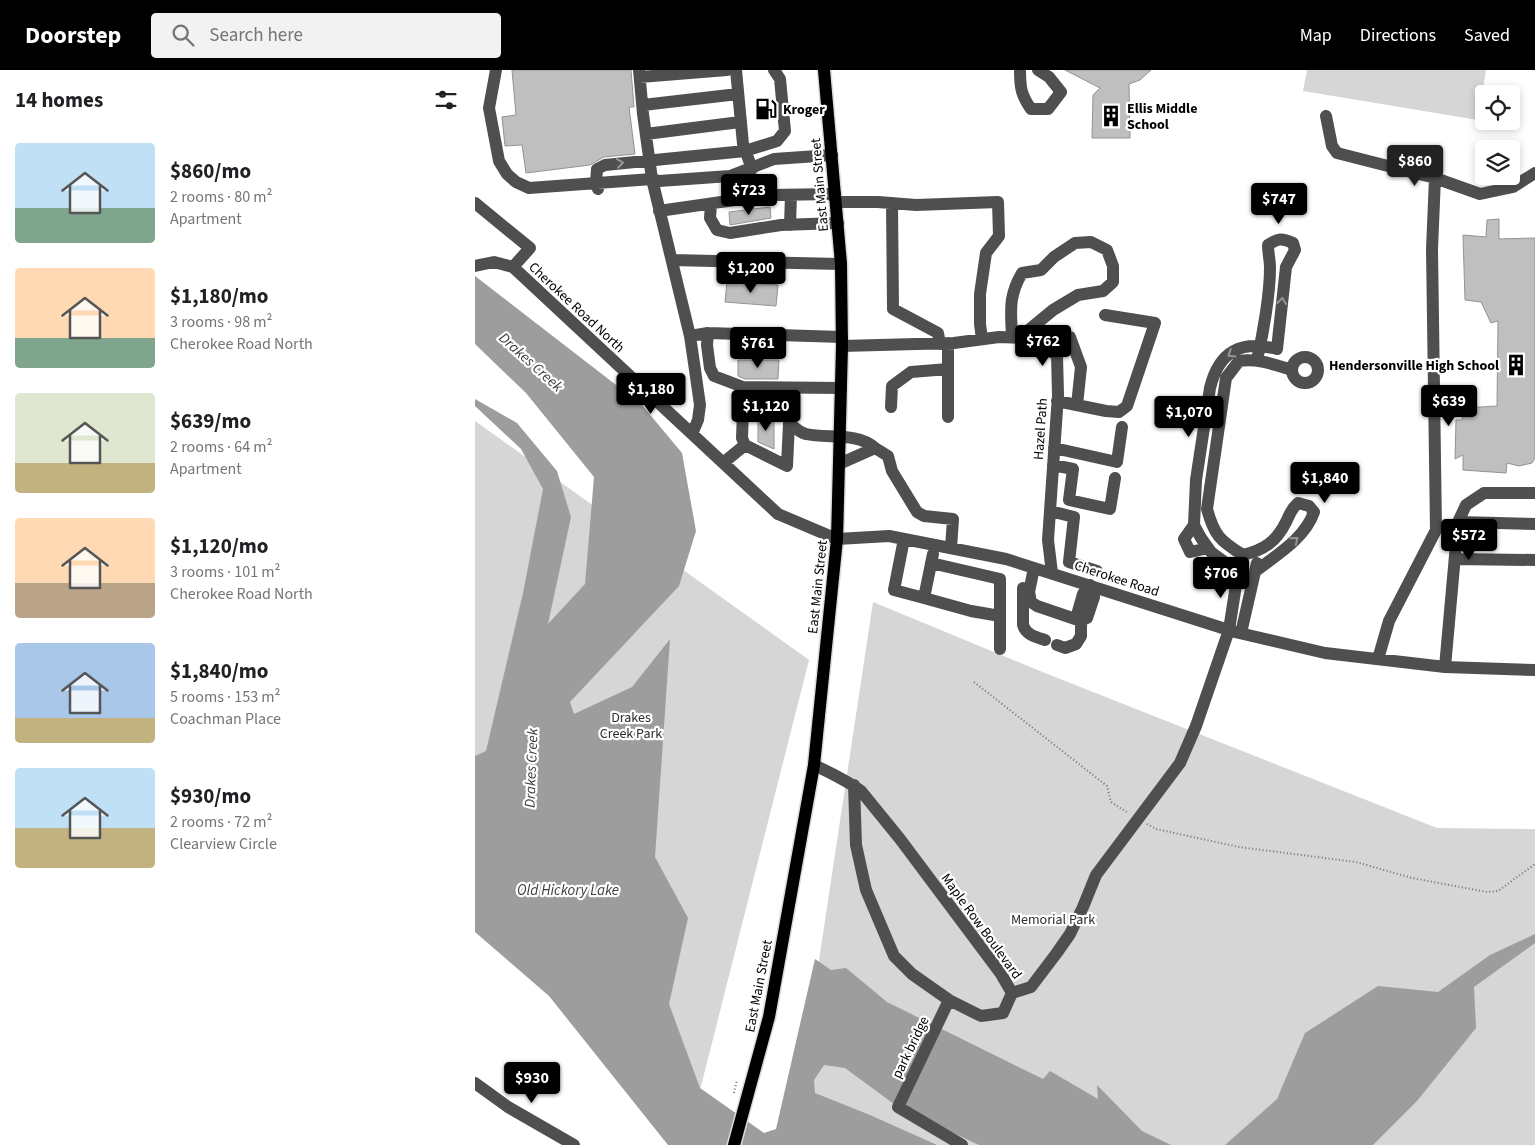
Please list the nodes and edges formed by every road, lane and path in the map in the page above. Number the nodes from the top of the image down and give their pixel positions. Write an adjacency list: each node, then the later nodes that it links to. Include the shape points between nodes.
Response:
1 (496, 70): 20 (street, via 489,108 499,161 507,174 529,188)
2 (727, 70): 8 (street)
3 (735, 70): 9 (street)
4 (774, 70): 14 (street, via 780,79 785,132 777,142)
5 (824, 70): 15 (main road, East Main Street)
6 (1020, 70): 7 (street, via 1023,99 1031,110 1048,109 1061,92 1049,77)
7 (1038, 70)
8 (640, 74): 10 (street)
9 (738, 94): 10 (street); 12 (street)
10 (643, 105): 13 (street)
11 (1326, 116): 19 (street, via 1332,146 1337,153)
12 (741, 122): 13 (street); 14 (street)
13 (646, 134): 16 (street)
14 (745, 151): 16 (street); 17 (street)
15 (832, 155): 17 (street, via 774,159); 23 (main road, East Main Street)
16 (649, 160): 20 (street, one-way to 16, via 600,167); 21 (street)
17 (752, 169): 21 (street, via 730,176)
18 (1535, 173): 19 (street, via 1513,187 1480,194)
19 (1435, 178): 97 (street, via 1432,249 1436,530 1389,621)
20 (596, 183): 21 (street)
21 (653, 183): 27 (street)
22 (791, 195): 23 (street); 26 (street); 29 (street)
23 (835, 198): 24 (street); 28 (main road, East Main Street)
24 (892, 203): 40 (street, via 998,202 999,236 986,253 980,294); 42 (street, via 893,309 938,333)
25 (475, 204): 33 (street, via 530,248)
26 (711, 204): 27 (street); 29 (street, via 710,218 717,230 730,232)
27 (659, 212): 30 (street)
28 (838, 223): 29 (street); 31 (main road, East Main Street)
29 (790, 225)
30 (672, 260): 31 (street); 36 (street)
31 (841, 264): 41 (main road, East Main Street)
32 (475, 266): 33 (street, Cherokee Road North, via 494,262)
33 (513, 267): 57 (street, Cherokee Road North)
34 (1105, 315): 50 (street, via 1155,323 1127,406 1119,412)
35 (708, 333): 36 (street, Hazel Path); 41 (street, Hazel Path); 48 (street, via 710,368 714,376 743,387)
36 (690, 336): 57 (street, via 699,405 698,420)
37 (1012, 337): 39 (street, Hazel Path); 39 (street, via 1011,298 1023,273 1041,270 1075,243 1091,242 1107,250 1113,266 1113,282 1103,291 1078,295 1053,310 1030,328); 40 (street, Hazel Path)
38 (1070, 337): 50 (street, via 1081,367)
39 (1026, 338): 49 (street, Hazel Path, via 1057,356)
40 (982, 339): 42 (street, Hazel Path)
41 (842, 341): 42 (street, Hazel Path); 48 (main road, East Main Street)
42 (944, 343): 47 (street)
43 (1261, 345): 44 (street); 44 (street, one-way to 43, via 1286,267 1295,250 1293,243 1283,238 1268,245 1270,267); 45 (street); 52 (street, one-way to 52, via 1243,347 1225,356 1213,376)
44 (1277, 350): 46 (street); 46 (street, via 1296,364)
45 (1257, 360): 46 (street); 53 (street, via 1239,361 1226,378)
46 (1274, 365)
47 (948, 369): 51 (street, via 911,372 892,386); 54 (street)
48 (841, 388): 59 (main road, East Main Street)
49 (1057, 401): 50 (street); 63 (street, Hazel Path)
50 (1077, 405)
51 (891, 407)
52 (1207, 412): 53 (street); 67 (street)
53 (1220, 413): 68 (street)
54 (948, 417)
55 (789, 423): 58 (street); 60 (street, via 787,409 780,406 767,403 743,411 742,438); 61 (street)
56 (1121, 426): 63 (street, via 1117,462)
57 (692, 434): 64 (street, Cherokee Road North)
58 (805, 434): 59 (street); 61 (street)
59 (839, 436): 62 (street); 65 (main road, East Main Street)
60 (745, 445): 61 (street, via 787,466); 64 (street)
61 (789, 448)
62 (875, 448): 65 (street); 79 (street, via 888,456 917,512 953,520)
63 (1054, 448): 66 (street, Hazel Path)
64 (723, 463): 76 (street, Cherokee Road North, via 778,514)
65 (839, 464): 76 (main road, East Main Street)
66 (1053, 465): 69 (street, via 1073,469 1069,500 1110,509); 71 (street, Hazel Path)
67 (1197, 473): 68 (street); 73 (street)
68 (1211, 473): 72 (street)
69 (1115, 478)
70 (1535, 493): 74 (street, via 1483,494 1466,505)
71 (1050, 511): 87 (street, via 1074,517 1069,562); 89 (street, Hazel Path, via 1048,540)
72 (1208, 516): 73 (street); 81 (street, via 1211,528 1221,539)
73 (1194, 522): 88 (street, via 1208,548)
74 (1458, 522): 75 (street); 82 (street)
75 (1535, 524)
76 (837, 539): 77 (street, Cherokee Road, via 889,536); 101 (main road, East Main Street)
77 (904, 539): 78 (street, Cherokee Road); 91 (street, via 894,590)
78 (935, 545): 79 (street, Cherokee Road); 84 (street)
79 (951, 548): 85 (street, Cherokee Road)
80 (1258, 551): 81 (street); 86 (street); 86 (street, one-way to 80, via 1304,532 1314,512 1309,506 1298,503 1291,508 1278,535)
81 (1243, 554): 88 (street)
82 (1455, 559): 83 (street); 98 (street)
83 (1535, 560)
84 (931, 563): 91 (street); 93 (street, via 1000,579)
85 (1031, 567): 89 (street, Cherokee Road); 92 (street, via 1023,588); 94 (street, via 1031,602)
86 (1257, 570): 95 (street)
87 (1097, 571)
88 (1238, 572): 95 (street)
89 (1052, 573): 90 (street, Cherokee Road)
90 (1090, 585): 94 (street, via 1083,594 1077,615); 95 (street, Cherokee Road)
91 (924, 598): 93 (street, via 971,611)
92 (1022, 607): 93 (street); 94 (street, via 1024,629 1065,648 1076,644 1081,636)
93 (1000, 612): 96 (street)
94 (1081, 621)
95 (1235, 631): 97 (street, Cherokee Road, via 1325,653); 103 (street, via 1180,763)
96 (1000, 649)
97 (1379, 659): 98 (street, Cherokee Road)
98 (1445, 667): 99 (street, Cherokee Road)
99 (1535, 670)
100 (974, 682): 103 (path, via 1107,786 1111,802)
101 (814, 765): 102 (street, Maple Row Boulevard); 111 (main road, East Main Street, via 769,1017)
102 (853, 785): 105 (street, Maple Row Boulevard, via 900,839); 106 (street, Maple Row Boulevard, via 856,845 866,890 893,956)
103 (1138, 819): 104 (path, via 1156,829 1229,845 1356,862 1412,878 1487,892 1498,891); 105 (street, via 1096,875 1070,934 1056,954 1031,986)
104 (1535, 864)
105 (1012, 993): 106 (street, Maple Row Boulevard, via 1003,1013 981,1016)
106 (949, 1000): 112 (street, park bridge, via 898,1107)
107 (737, 1080): 109 (path)
108 (475, 1084): 110 (street)
109 (734, 1093)
110 (574, 1145)
111 (734, 1145)
112 (962, 1145)

